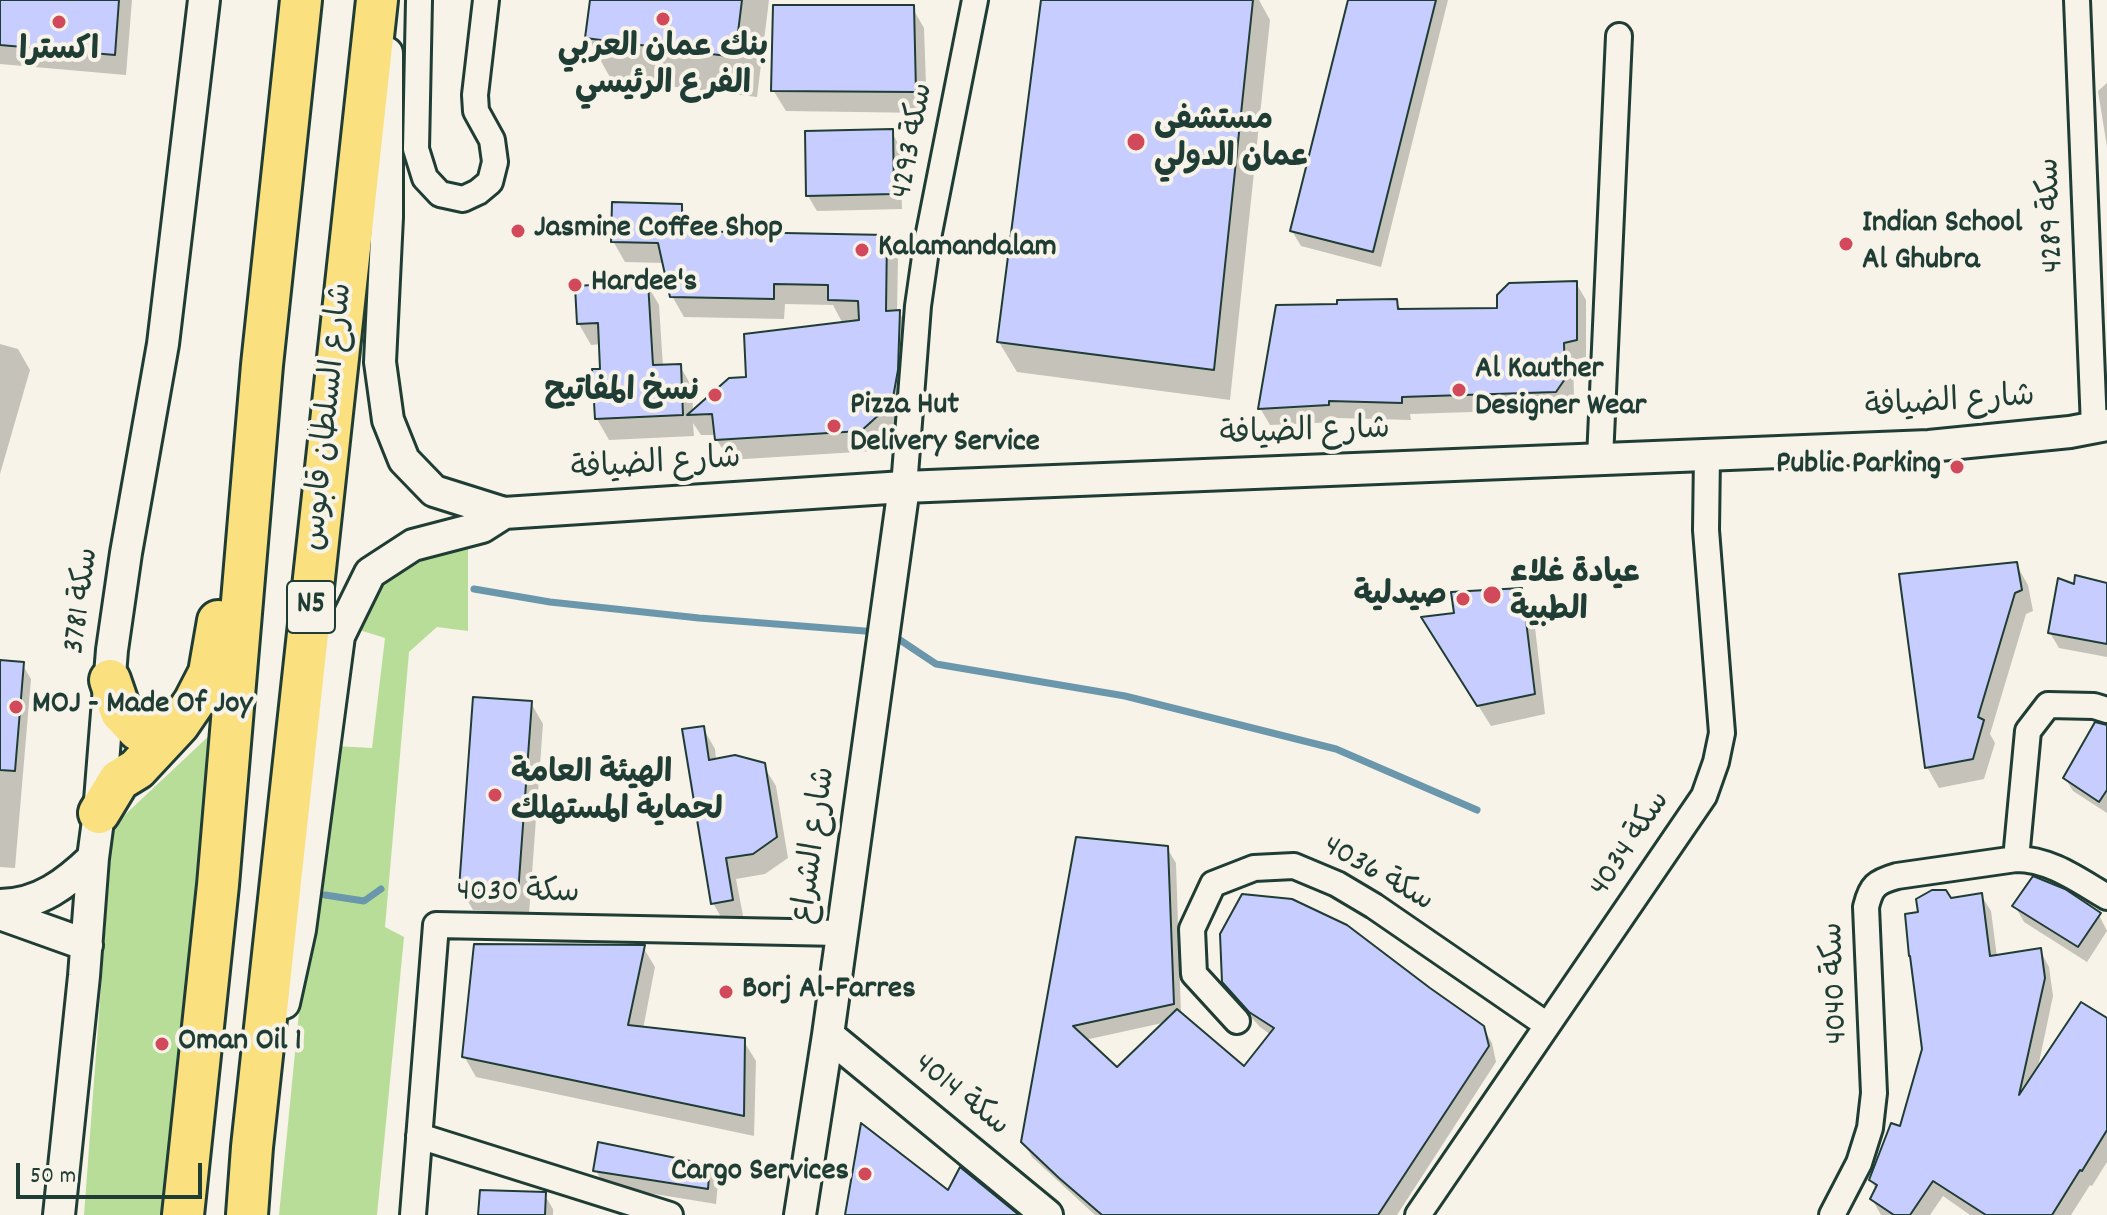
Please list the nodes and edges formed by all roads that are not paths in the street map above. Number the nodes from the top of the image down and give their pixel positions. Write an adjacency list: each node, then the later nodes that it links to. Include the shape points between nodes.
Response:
1 (204, 0): 17 (street, سكة 3781, via 163,344)
2 (301, 0): 11 (highway, N5)
3 (377, 0): 32 (highway, شارع السلطان قابوس / N5)
4 (388, 0): 16 (street, via 380,362 388,420 404,460 434,491)
5 (419, 0): 6 (street, via 416,149 425,178 440,194 463,199 490,182 495,162 475,95)
6 (486, 0)
7 (975, 0): 15 (street, سكة 4293, via 927,243)
8 (2077, 0): 10 (street, سكة 4289)
9 (1619, 36): 14 (street)
10 (2096, 214): 12 (street, سكة 4289)
11 (262, 365): 19 (highway, via 209,673); 34 (highway, N5, via 218,885)
12 (2101, 426): 13 (street, شارع الضيافة, via 1929,446)
13 (1707, 455): 14 (street, شارع الضيافة); 29 (street, سكة 4034, via 1706,530 1722,733 1716,762 1704,796)
14 (1600, 459): 15 (street, شارع الضيافة)
15 (904, 487): 16 (street, شارع الضيافة); 26 (street, شارع الشراع)
16 (504, 513): 32 (street, via 482,527 413,545 370,573 339,636 300,930)
17 (110, 680): 19 (highway, via 121,712 138,730 159,732); 20 (street, سكة 3781)
18 (2107, 710): 22 (street, via 2048,705 2028,731)
19 (179, 724): 20 (highway, via 137,769 119,780)
20 (99, 813): 21 (street, سكة 3781)
21 (93, 858): 24 (street, via 69,881 40,897); 27 (street, سكة 3781)
22 (2016, 859): 23 (street, سكة 4040, via 2054,867); 41 (street, سكة 4040, via 1897,876 1870,890 1870,1128)
23 (2107, 897)
24 (0, 905)
25 (0, 914): 27 (street)
26 (841, 933): 30 (street, شارع الشراع); 31 (street, سكة 4030, via 436,925)
27 (87, 945): 33 (street, سكة 3781)
28 (1237, 1021): 29 (street, سكة 4036, via 1194,974 1192,929 1213,884 1254,868 1294,866 1374,906)
29 (1547, 1025): 40 (street, سكة 4034)
30 (828, 1035): 38 (street, شارع الشراع); 39 (street, سكة 4014)
31 (419, 1136): 36 (street, سكة 4030); 37 (street)
32 (252, 1147): 35 (highway, شارع السلطان قابوس / N5)
33 (59, 1215)
34 (183, 1215)
35 (247, 1215)
36 (413, 1215)
37 (670, 1215)
38 (800, 1215)
39 (1047, 1215)
40 (1418, 1215)
41 (1832, 1215)

